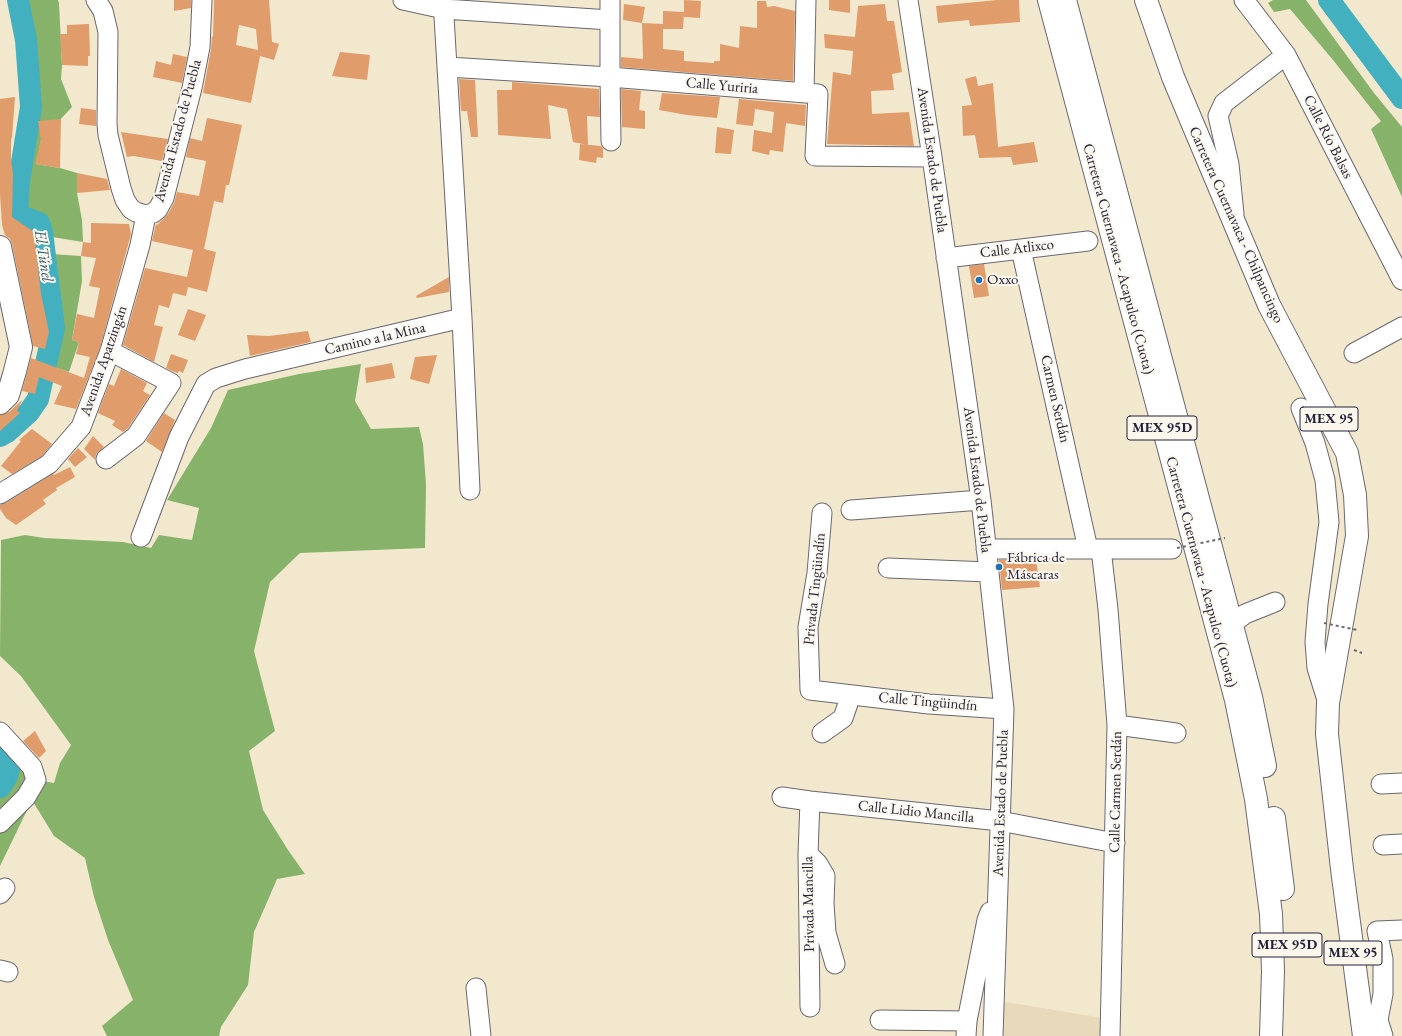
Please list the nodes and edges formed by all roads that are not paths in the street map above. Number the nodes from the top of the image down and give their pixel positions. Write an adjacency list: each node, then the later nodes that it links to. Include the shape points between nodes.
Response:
1 (96, 0): 19 (street, Avenida Estado de Puebla, via 103,11 108,32 107,124 112,150 125,200 131,209)
2 (202, 0): 19 (street, Avenida Estado de Puebla, via 200,48 168,183 161,204 153,213)
3 (403, 0): 11 (street)
4 (610, 0): 12 (street)
5 (806, 0): 16 (street)
6 (908, 0): 18 (street, Avenida Estado de Puebla)
7 (1049, 0): 75 (main road, Carretera Cuernavaca - Acapulco (Cuota) / MEX 95D, via 1236,700 1248,754 1271,914)
8 (1065, 0): 45 (main road, Carretera Cuernavaca - Acapulco (Cuota) / MEX 95D)
9 (1146, 0): 20 (main road, Carretera Cuernavaca - Chilpancingo / MEX 95, via 1173,77)
10 (1244, 0): 13 (street, Calle Río Balsas)
11 (444, 5): 12 (street); 14 (street)
12 (610, 20): 15 (street)
13 (1286, 55): 20 (street, via 1224,103 1218,116 1229,164); 25 (street, Calle Río Balsas)
14 (448, 67): 15 (street, Calle Yuriria); 26 (street)
15 (610, 77): 16 (street, Calle Yuriria); 17 (street)
16 (804, 92): 18 (street, Calle Yuriria, via 818,94 815,156)
17 (611, 141)
18 (932, 157): 24 (street, Avenida Estado de Puebla)
19 (146, 215): 28 (street, Avenida Apatzingán)
20 (1235, 226): 48 (main road, Carretera Cuernavaca - Chilpancingo / MEX 95, via 1269,305 1347,453 1355,495 1357,536)
21 (1088, 241): 23 (street, Calle Atlixco)
22 (0, 247): 30 (main road, via 21,346 8,395)
23 (1021, 249): 24 (street, Calle Atlixco); 40 (street, Carmen Serdán)
24 (946, 258): 35 (street, Avenida Estado de Puebla)
25 (1402, 280)
26 (462, 318): 33 (street); 38 (street, Camino a la Mina, via 245,369 216,378 206,384 179,437)
27 (1402, 327): 29 (street)
28 (110, 351): 32 (street, via 171,383 136,436); 34 (street, Avenida Apatzingán, via 81,426 49,464)
29 (1354, 353)
30 (0, 403)
31 (1301, 408): 48 (street, via 1326,480 1329,522 1315,642 1317,668)
32 (106, 459)
33 (470, 490)
34 (0, 494)
35 (980, 500): 36 (street); 39 (street, Avenida Estado de Puebla)
36 (851, 510)
37 (822, 513): 46 (street, Privada Tingüindín, via 817,573 808,627)
38 (141, 537)
39 (986, 549): 40 (street); 43 (street, Avenida Estado de Puebla)
40 (1095, 549): 41 (street); 50 (street, Calle Carmen Serdán, via 1108,608)
41 (1175, 549)
42 (888, 568): 43 (street)
43 (989, 572): 49 (street, Avenida Estado de Puebla)
44 (1275, 602): 45 (street, via 1245,614)
45 (1232, 624): 76 (main road, Carretera Cuernavaca - Acapulco (Cuota) / MEX 95D, via 1260,738 1279,855 1288,971)
46 (810, 690): 47 (street, Calle Tingüindín)
47 (851, 695): 49 (street, Calle Tingüindín); 52 (street, via 844,718)
48 (1328, 703): 70 (main road, Carretera Cuernavaca - Chilpancingo / MEX 95, via 1328,734 1342,869)
49 (1004, 709): 58 (street, Avenida Estado de Puebla)
50 (1117, 725): 53 (street); 60 (street, Calle Carmen Serdán)
51 (0, 732): 59 (street, via 32,767 36,780 26,797)
52 (822, 733)
53 (1176, 733)
54 (1402, 783): 55 (street)
55 (1381, 784)
56 (782, 797): 57 (street, Calle Lidio Mancilla)
57 (810, 801): 58 (street, Calle Lidio Mancilla); 63 (street, Privada Mancilla)
58 (1000, 821): 60 (street, Calle Lidio Mancilla); 64 (street, Avenida Estado de Puebla)
59 (0, 823)
60 (1115, 843): 74 (street, Calle Carmen Serdán)
61 (1402, 844): 62 (street)
62 (1383, 845)
63 (808, 854): 66 (street, via 825,876 826,933); 68 (street, Privada Mancilla)
64 (998, 897): 71 (street, via 987,920); 73 (street, Avenida Estado de Puebla)
65 (1402, 930): 70 (street, via 1377,931 1383,959 1383,994)
66 (835, 964)
67 (476, 988): 72 (street)
68 (810, 1007)
69 (880, 1020): 71 (street)
70 (1372, 1026)
71 (967, 1029)
72 (481, 1036)
73 (992, 1036)
74 (1110, 1036)
75 (1271, 1036)
76 (1287, 1036)

